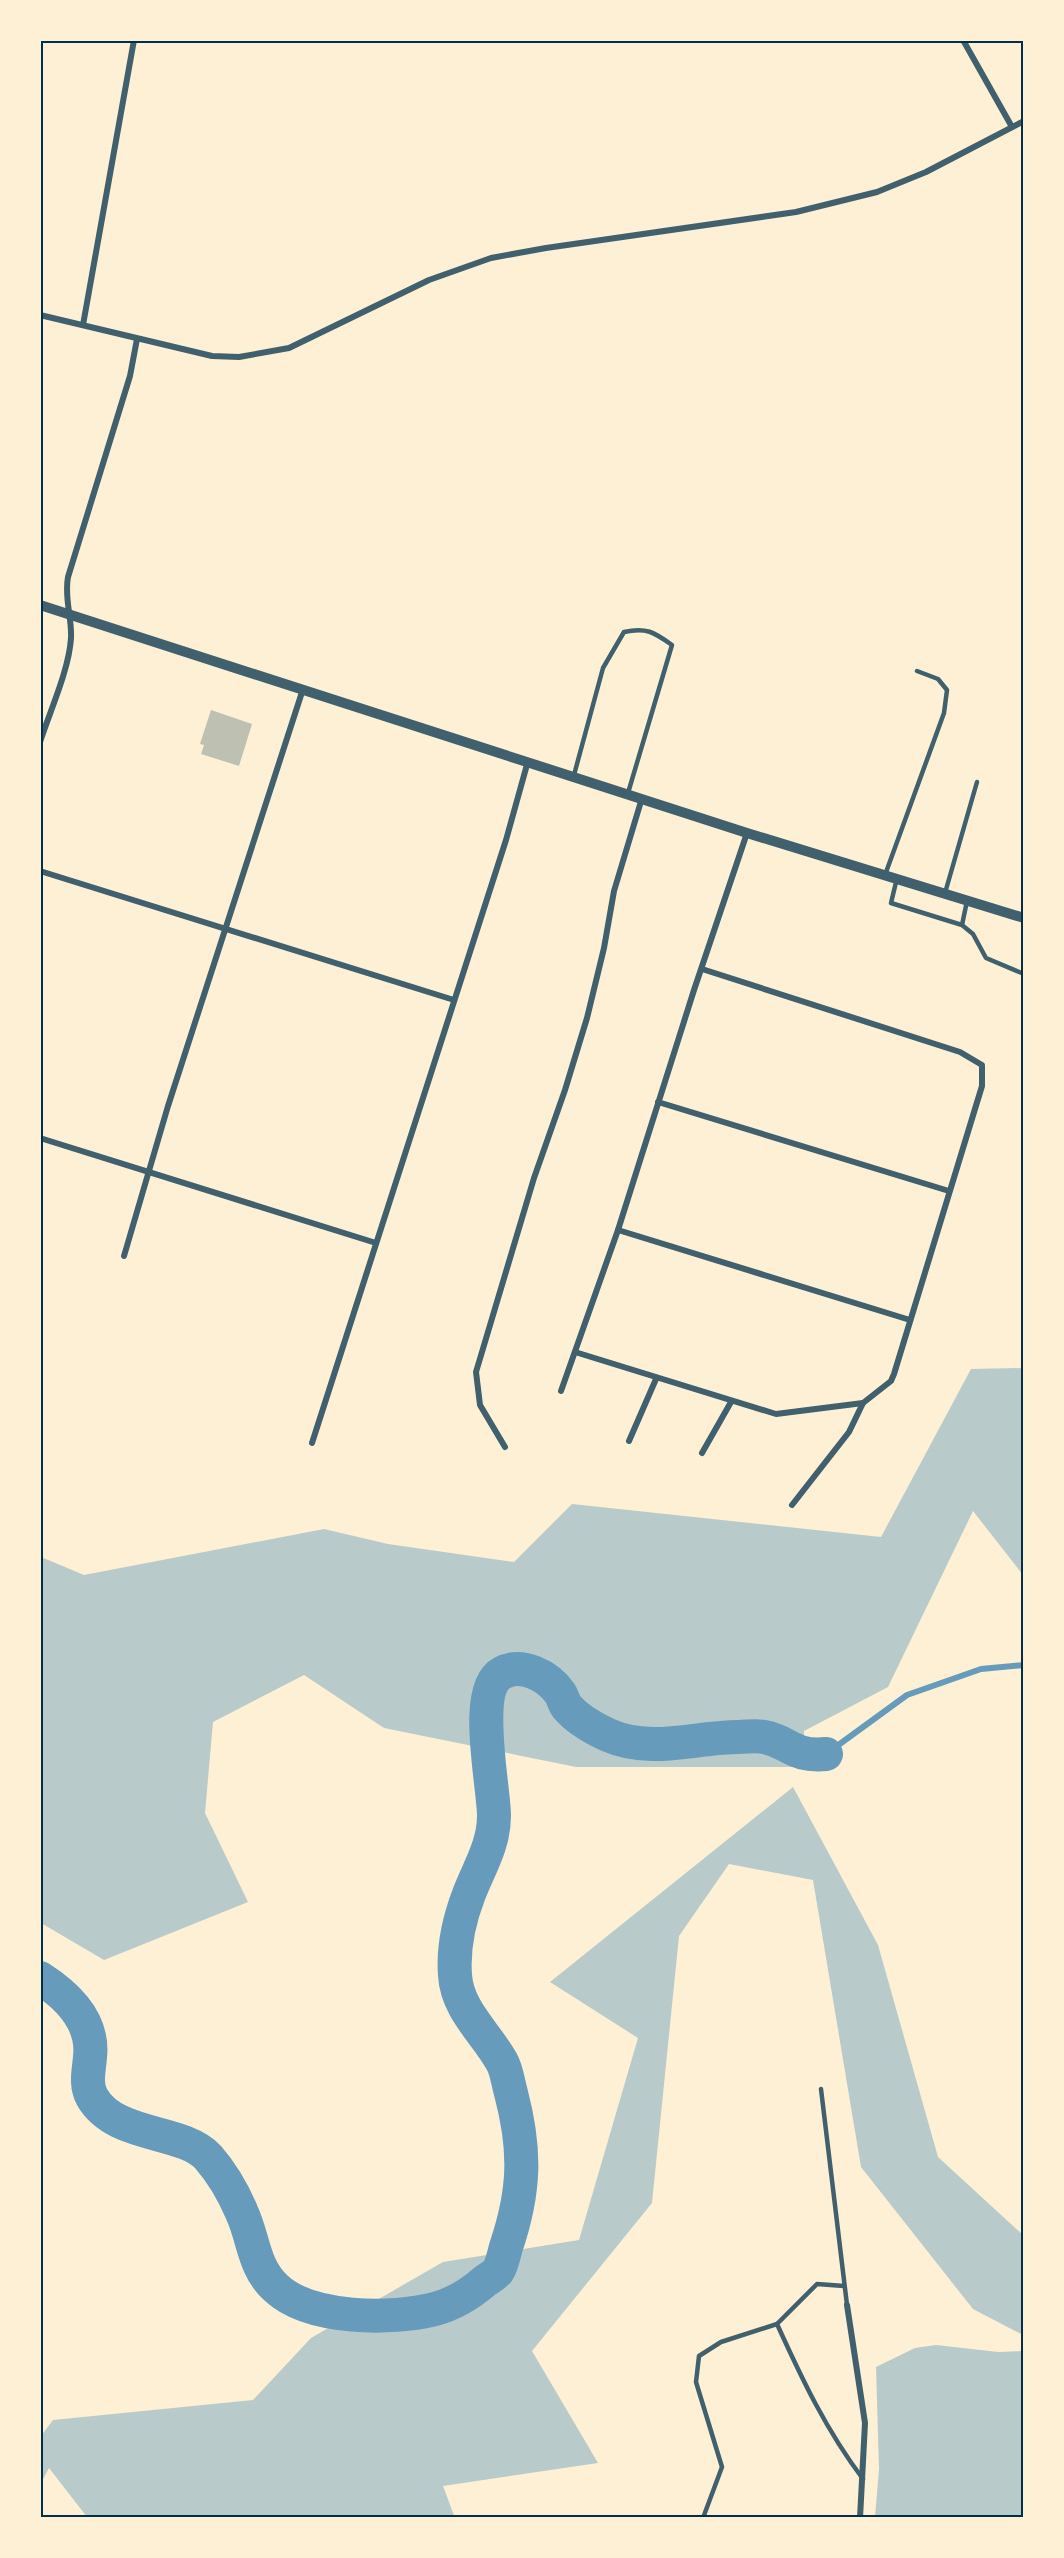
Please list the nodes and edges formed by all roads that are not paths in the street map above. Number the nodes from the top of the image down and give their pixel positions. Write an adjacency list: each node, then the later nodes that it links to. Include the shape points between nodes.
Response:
1 (134, 40): 6 (street)
2 (963, 40): 4 (street)
3 (1023, 121): 4 (street)
4 (1012, 127): 7 (street, via 927,172 839,203 546,248 462,267 307,340 266,354 213,356)
5 (40, 315): 6 (street)
6 (83, 325): 7 (street)
7 (137, 339): 9 (street, via 130,376 68,577)
8 (40, 605): 9 (street)
9 (68, 614): 11 (street); 12 (street, via 71,637 67,658)
10 (917, 671): 20 (lane, via 938,679 947,690 944,713)
11 (304, 689): 13 (street); 26 (street)
12 (40, 742)
13 (528, 761): 14 (street); 29 (street)
14 (574, 775): 16 (street); 16 (lane, via 603,668 624,632 641,628 672,645)
15 (977, 782): 22 (lane)
16 (628, 793): 17 (street)
17 (642, 797): 18 (street); 45 (street, via 614,891 584,1028 476,1372 480,1405)
18 (747, 833): 20 (street); 27 (street)
19 (40, 871): 26 (street)
20 (885, 875): 21 (street)
21 (897, 878): 22 (street); 25 (lane, via 891,903)
22 (945, 893): 23 (street)
23 (968, 900): 24 (street); 25 (lane)
24 (1023, 918)
25 (962, 925): 28 (lane, via 974,934 986,958)
26 (225, 930): 29 (street); 32 (street)
27 (702, 969): 30 (street); 33 (street, via 960,1052 982,1065 982,1086)
28 (1023, 974)
29 (454, 1000): 35 (street)
30 (658, 1102): 33 (street); 34 (street)
31 (40, 1138): 32 (street)
32 (150, 1172): 35 (street); 36 (street)
33 (949, 1191): 37 (street)
34 (618, 1230): 37 (street); 38 (street)
35 (376, 1243): 44 (street)
36 (124, 1256)
37 (910, 1320): 42 (street, via 891,1381)
38 (575, 1352): 39 (street); 40 (street)
39 (656, 1379): 41 (street); 43 (street)
40 (561, 1391)
41 (731, 1402): 42 (street, via 776,1414); 46 (street)
42 (863, 1403): 47 (street, via 849,1432)
43 (629, 1441)
44 (312, 1443)
45 (505, 1447)
46 (702, 1452)
47 (792, 1505)
48 (821, 2089): 49 (lane)
49 (844, 2286): 50 (lane); 51 (lane, via 817,2284)
50 (847, 2305): 52 (street, via 865,2423)
51 (777, 2324): 52 (lane, via 812,2400); 53 (lane, via 721,2342 699,2356 696,2382 722,2467)
52 (863, 2479): 54 (street)
53 (703, 2517)
54 (860, 2517)

